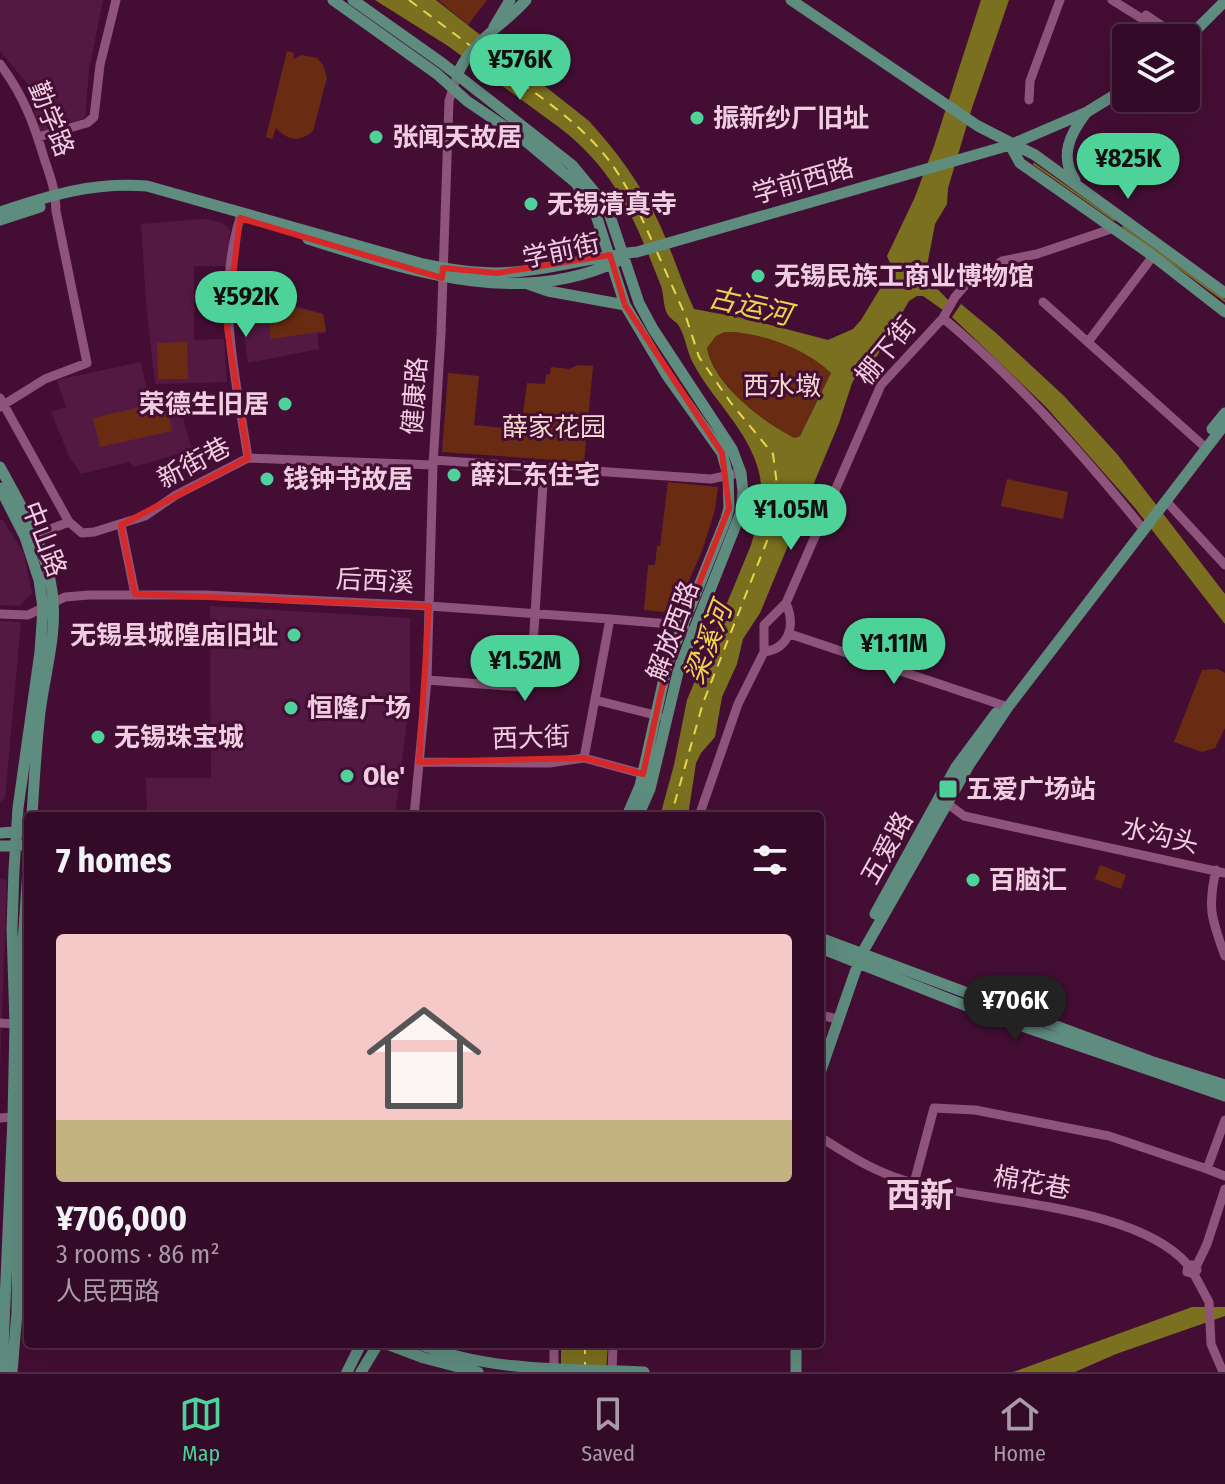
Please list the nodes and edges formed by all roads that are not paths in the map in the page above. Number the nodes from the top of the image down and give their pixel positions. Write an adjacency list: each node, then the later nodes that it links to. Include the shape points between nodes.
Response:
1 (116, 0): 22 (street, via 94,117)
2 (333, 0): 18 (main road, 解放西路)
3 (353, 0): 16 (main road, 解放西路)
4 (510, 0): 14 (main road)
5 (526, 0): 14 (main road)
6 (792, 0): 23 (main road)
7 (1060, 0): 20 (street, via 1030,81)
8 (1112, 0): 11 (street)
9 (1121, 0): 12 (street)
10 (1225, 1): 13 (main road)
11 (1152, 24)
12 (1156, 24)
13 (1200, 26)
14 (492, 30): 16 (main road)
15 (0, 64): 17 (street, 勤学路)
16 (457, 76): 18 (street, 健康路); 31 (main road, 解放西路, via 584,177 610,216)
17 (5, 79): 22 (street, 勤学路, via 31,113)
18 (453, 88): 33 (main road, 解放西路, via 576,183 596,215); 34 (street, 健康路)
19 (1112, 97): 21 (main road)
20 (1029, 100)
21 (1087, 112): 23 (main road); 24 (main road, via 1065,160)
22 (38, 137): 25 (street, 勤学路)
23 (1010, 145): 24 (main road, via 1035,155); 29 (main road, via 1020,163); 30 (main road, 学前西路)
24 (1080, 187): 29 (main road)
25 (56, 198): 26 (main road, 学前街); 27 (main road, 学前街, via 144,192); 28 (main road, 学前街); 34 (main road, 学前街, via 100,185 147,186); 42 (street, 勤学路, via 87,363)
26 (0, 212)
27 (240, 218): 34 (main road, 学前街, via 378,261); 46 (street, via 227,328)
28 (0, 220)
29 (1118, 223): 32 (main road); 36 (main road); 40 (street, 棚下街, via 1037,254 1002,261 969,281)
30 (637, 252): 31 (main road, 学前街)
31 (623, 256): 33 (main road, 学前街); 50 (main road, 解放西路, via 646,316 732,449)
32 (1153, 256): 39 (main road); 41 (street)
33 (611, 260): 34 (main road, 学前街, via 511,272); 35 (main road, 学前街, via 601,270); 38 (main road, 解放西路)
34 (442, 273): 35 (main road, 学前街, via 483,283); 47 (street, 健康路)
35 (523, 283): 38 (main road)
36 (1225, 293)
37 (1043, 302): 41 (street)
38 (625, 305): 51 (main road, 解放西路, via 722,453)
39 (1225, 312)
40 (943, 318): 56 (street, via 1061,431); 60 (street, 棚下街, via 877,392)
41 (1088, 342): 45 (street)
42 (1, 404): 54 (street)
43 (1225, 413): 45 (main road)
44 (1225, 424): 45 (main road)
45 (1203, 445): 53 (main road)
46 (248, 458): 47 (street, 新街巷); 55 (street, 新街巷)
47 (433, 462): 49 (street, 新街巷); 62 (street, 健康路)
48 (0, 467): 57 (main road, 中山路)
49 (544, 467): 51 (street, 新街巷, via 711,479); 64 (street)
50 (741, 473): 51 (street, 新街巷); 66 (main road, 解放西路, via 738,522)
51 (728, 475): 66 (main road, 解放西路, via 729,508)
52 (0, 488): 61 (main road, 中山路, via 25,537)
53 (1162, 503): 56 (main road, 五爱路); 58 (street)
54 (69, 522): 55 (street, 新街巷, via 82,533); 57 (street)
55 (121, 525): 59 (street)
56 (1142, 527): 71 (main road, 五爱路)
57 (35, 535): 61 (main road, 中山路, via 52,587)
58 (1225, 565)
59 (135, 594): 61 (street, 后西溪, via 65,597); 62 (street, 后西溪)
60 (786, 603): 67 (street); 68 (street, 棚下街, via 764,625)
61 (48, 605): 63 (street, 后西溪, via 28,615); 77 (main road, 中山路); 78 (main road, 中山路, via 51,644)
62 (429, 606): 64 (street, 后西溪); 69 (street, 健康路)
63 (0, 614)
64 (534, 614): 65 (street, 后西溪); 69 (street, via 531,679 522,687)
65 (610, 619): 66 (street, 后西溪); 70 (street)
66 (688, 630): 72 (main road, 解放西路)
67 (790, 634): 68 (street, via 780,646); 71 (street)
68 (764, 652): 82 (street, 棚下街, via 738,704)
69 (427, 680): 74 (street, 健康路)
70 (595, 700): 72 (street); 73 (street)
71 (1005, 706): 76 (main road, 五爱路); 92 (main road, 五爱路, via 956,767)
72 (662, 717): 75 (main road, 解放西路); 81 (main road, 解放西路, via 650,789)
73 (584, 758): 74 (street, 西大街, via 549,763); 75 (street, 西大街)
74 (419, 762): 79 (street, 健康路)
75 (643, 774): 80 (main road, 解放西路)
76 (948, 804): 87 (street, 水沟头, via 964,816); 92 (main road, 五爱路)
77 (24, 812)
78 (32, 812)
79 (414, 812)
80 (629, 812)
81 (640, 812)
82 (700, 812)
83 (22, 831): 84 (main road); 86 (main road, 中山路)
84 (0, 833)
85 (0, 846): 86 (main road)
86 (22, 846): 96 (main road, 中山路, via 12,929)
87 (1220, 872): 91 (street, via 1209,900)
88 (24, 928): 96 (main road, 中山路)
89 (824, 940): 92 (main road)
90 (824, 949): 92 (main road)
91 (1225, 956)
92 (856, 958): 94 (main road, 五爱路); 99 (main road); 100 (main road)
93 (824, 1016): 94 (street)
94 (833, 1018): 97 (main road, 五爱路)
95 (0, 1023): 96 (street)
96 (23, 1025): 98 (main road, 中山路); 102 (main road, 中山路)
97 (824, 1044)
98 (24, 1046)
99 (824, 1060)
100 (1224, 1086)
101 (24, 1116): 110 (main road, 中山路)
102 (13, 1117): 103 (street); 106 (main road, 中山路)
103 (0, 1118)
104 (1225, 1120): 107 (street)
105 (824, 1140): 109 (street, 棉花巷, via 872,1170)
106 (6, 1166): 110 (main road, 中山路)
107 (1207, 1169): 108 (street); 109 (street, via 1109,1136 975,1110 934,1108)
108 (1225, 1176)
109 (914, 1183): 113 (street, 棉花巷, via 1114,1221 1151,1235)
110 (19, 1185): 112 (main road, 中山路); 114 (main road, 中山路)
111 (1225, 1189): 113 (street)
112 (4, 1220): 114 (main road, 中山路)
113 (1193, 1268): 136 (street, 棉花巷, via 1209,1302 1211,1344)
114 (13, 1283): 115 (main road, 中山路)
115 (13, 1297): 126 (main road, 中山路); 127 (main road, 中山路)
116 (359, 1348): 128 (main road)
117 (376, 1348): 129 (main road)
118 (397, 1348): 124 (main road)
119 (430, 1348): 125 (main road, via 491,1365)
120 (554, 1348): 131 (street)
121 (613, 1348): 132 (street)
122 (796, 1348): 134 (main road)
123 (803, 1348): 135 (main road)
124 (445, 1368): 130 (main road)
125 (625, 1371): 133 (main road)
126 (2, 1372)
127 (12, 1372)
128 (347, 1372)
129 (361, 1372)
130 (478, 1372)
131 (554, 1372)
132 (612, 1372)
133 (644, 1372)
134 (796, 1372)
135 (803, 1372)
136 (1223, 1372)

